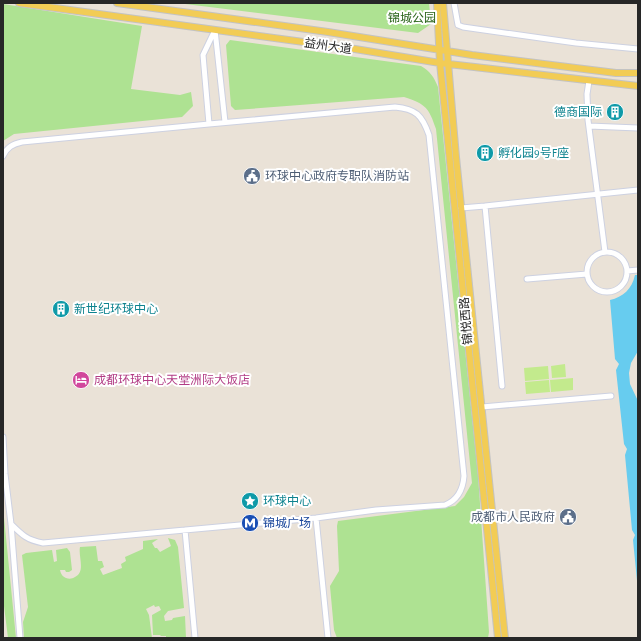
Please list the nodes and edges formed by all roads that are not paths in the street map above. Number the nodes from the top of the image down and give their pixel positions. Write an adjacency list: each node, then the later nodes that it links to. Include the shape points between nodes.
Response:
1 (19, 3): 6 (main road, 益州大道)
2 (117, 3): 7 (main road, 益州大道)
3 (437, 3): 7 (main road, 锦悦西路)
4 (444, 3): 9 (main road, 锦悦西路)
5 (454, 3): 8 (street, via 458,25 463,27)
6 (215, 30): 10 (main road, 益州大道); 15 (street); 16 (street, via 203,55)
7 (440, 49): 9 (main road, 益州大道); 10 (main road, 锦悦西路)
8 (638, 49)
9 (448, 50): 11 (main road, 锦悦西路); 12 (main road, 益州大道, via 472,55)
10 (440, 63): 11 (main road, 益州大道); 39 (main road, 锦悦西路)
11 (449, 64): 13 (main road, 益州大道); 23 (main road, 锦悦西路)
12 (638, 73)
13 (589, 81): 14 (main road, 益州大道); 17 (street)
14 (638, 86)
15 (225, 122): 16 (street); 33 (street, via 395,107 407,108 418,114 425,122 429,135 463,486 458,496 444,505)
16 (209, 124): 19 (street, via 22,142 8,148)
17 (589, 126): 18 (street); 21 (street)
18 (638, 128)
19 (3, 156)
20 (638, 190): 21 (street)
21 (597, 194): 22 (street); 24 (street)
22 (485, 206): 23 (street); 29 (street)
23 (461, 208): 31 (main road, 锦悦西路)
24 (605, 252): 26 (street, via 617,254 626,264); 27 (street, via 593,257)
25 (638, 270): 26 (street)
26 (627, 271): 27 (street, via 624,283 619,288 607,292 591,285)
27 (587, 274): 28 (street)
28 (527, 279)
29 (502, 386)
30 (611, 396): 31 (street)
31 (482, 407): 40 (main road, 锦悦西路)
32 (3, 437): 34 (street)
33 (316, 518): 35 (street); 38 (street)
34 (11, 524): 35 (street, via 31,541 42,543); 36 (street)
35 (185, 530): 37 (street)
36 (20, 638)
37 (195, 638)
38 (328, 638)
39 (498, 638)
40 (504, 638)

